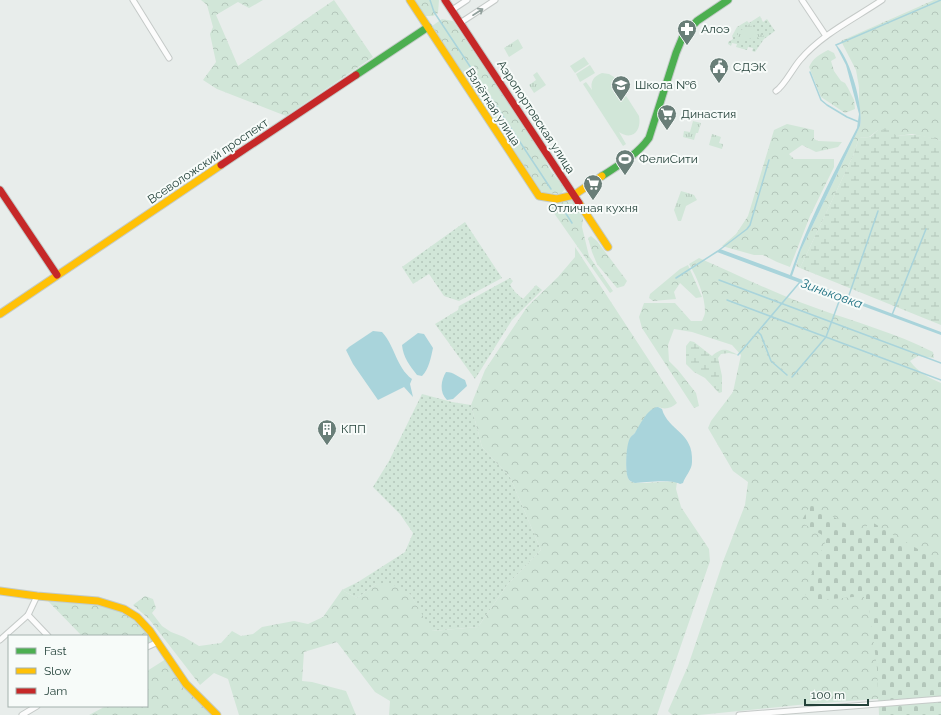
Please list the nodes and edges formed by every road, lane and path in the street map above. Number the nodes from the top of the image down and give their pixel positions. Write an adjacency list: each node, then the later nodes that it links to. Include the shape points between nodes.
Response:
1 (133, 0): 13 (street)
2 (410, 0): 11 (street, Взлётная улица)
3 (445, 0): 9 (street, Аэропортовская улица)
4 (467, 0): 9 (street)
5 (495, 0): 10 (street, one-way to 5)
6 (728, 0): 16 (street, via 697,21 683,36 649,138 643,147 634,156)
7 (802, 0): 12 (street)
8 (882, 0): 12 (street)
9 (452, 10): 10 (street, Аэропортовская улица)
10 (460, 23): 16 (street, Аэропортовская улица)
11 (428, 27): 16 (street, Взлётная улица, via 539,196 557,199); 18 (street, Всеволожский проспект)
12 (826, 36): 14 (street, via 808,51)
13 (169, 58)
14 (776, 90)
15 (0, 190): 18 (street)
16 (574, 195): 17 (street, Аэропортовская улица)
17 (608, 247)
18 (57, 275): 19 (street, Всеволожский проспект)
19 (0, 314)
20 (0, 591): 21 (street)
21 (37, 596): 22 (street); 25 (street, via 87,600 117,606 137,617)
22 (28, 615): 23 (street); 24 (street)
23 (47, 635)
24 (0, 640)
25 (158, 642): 26 (street); 30 (street, via 186,684)
26 (148, 647)
27 (941, 699): 31 (street)
28 (35, 707): 29 (street)
29 (22, 715)
30 (216, 715)
31 (739, 715)

